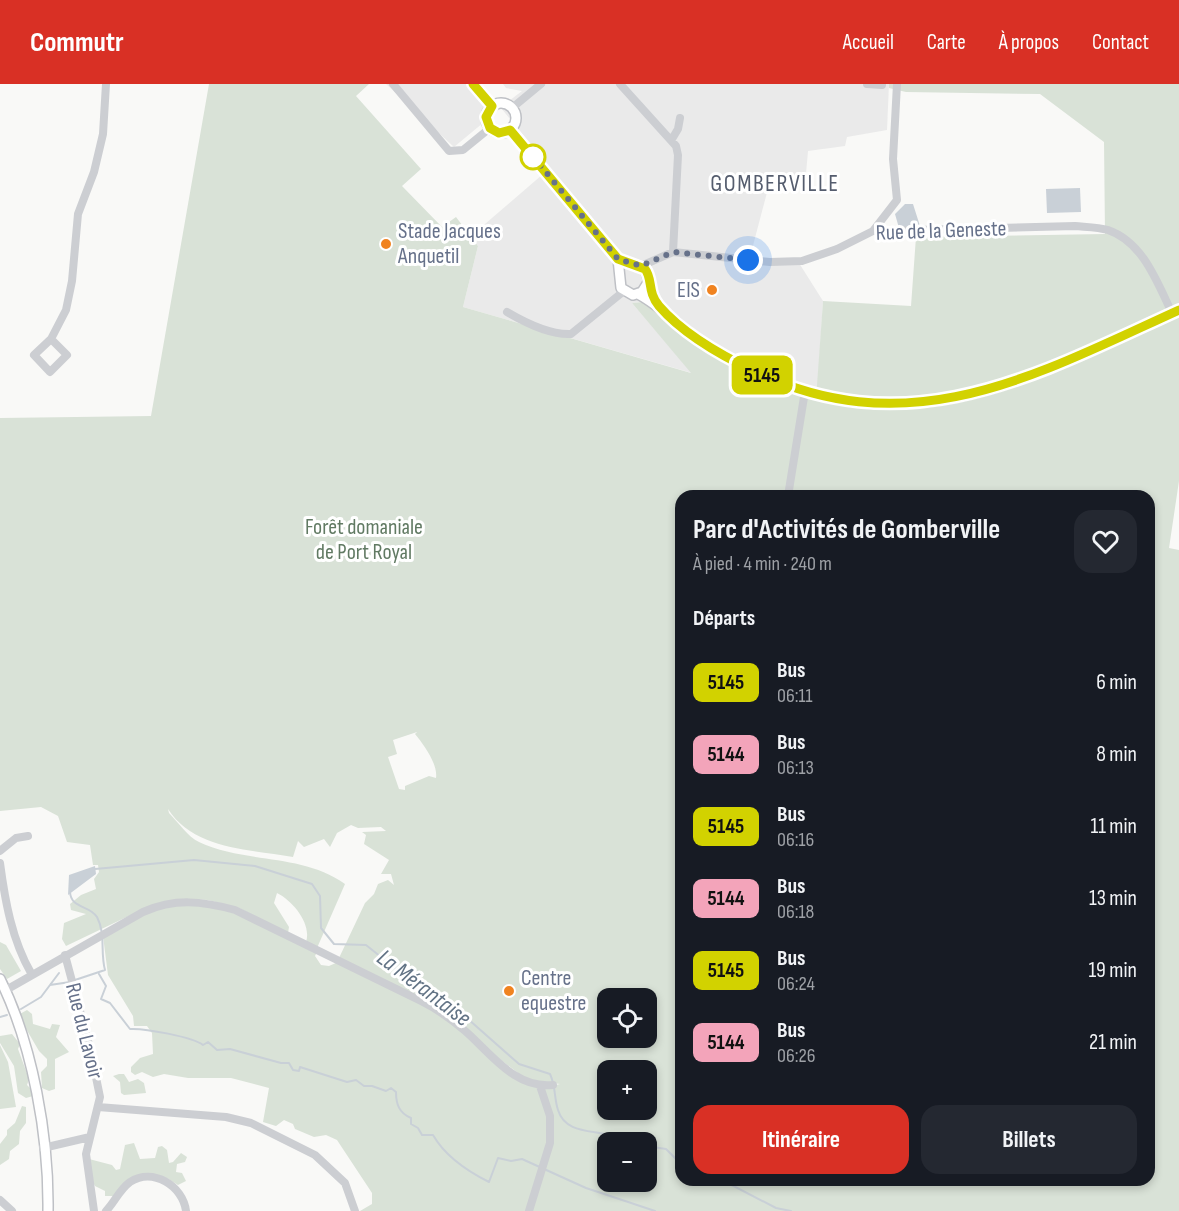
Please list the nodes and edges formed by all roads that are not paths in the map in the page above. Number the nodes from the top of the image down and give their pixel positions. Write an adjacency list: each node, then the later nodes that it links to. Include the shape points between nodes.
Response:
1 (106, 84): 29 (street, via 103,134 78,214 66,310)
2 (393, 84): 12 (street, via 449,151 463,150)
3 (473, 84): 9 (main road)
4 (541, 84): 10 (street)
5 (620, 84): 14 (street)
6 (867, 84): 8 (street)
7 (897, 84): 15 (street, via 893,159 897,200)
8 (882, 85)
9 (492, 106): 10 (main road, via 500,103); 12 (main road, via 486,117)
10 (512, 108): 13 (main road, via 516,119)
11 (680, 118): 14 (street)
12 (490, 128): 13 (main road, via 499,133)
13 (510, 130): 19 (main road)
14 (672, 140): 18 (street, via 678,155)
15 (889, 212): 16 (street); 17 (street)
16 (873, 231): 17 (street, Rue de la Geneste); 18 (street, Rue de la Geneste, via 802,261 770,262)
17 (890, 231): 27 (street, Rue de la Geneste, via 1075,226 1108,230 1142,256)
18 (673, 252): 20 (street)
19 (618, 259): 21 (main road); 22 (main road)
20 (657, 260): 21 (street); 23 (street)
21 (637, 265): 22 (main road, via 625,267); 23 (main road)
22 (620, 273): 24 (main road)
23 (649, 281): 25 (main road); 26 (main road)
24 (624, 291): 25 (main road); 28 (street, via 571,334 520,320)
25 (638, 294): 26 (main road)
26 (657, 304): 30 (main road, via 693,336 721,354 760,375)
27 (1175, 311): 30 (main road, via 1047,370 979,394 928,402 886,403)
28 (507, 312)
29 (51, 339)
30 (805, 391): 31 (street)
31 (789, 490)
32 (28, 836): 33 (street, via 16,838)
33 (0, 850)
34 (0, 863): 36 (street, via 20,957)
35 (65, 955): 36 (street); 40 (street, via 143,912 168,903 197,902 235,910 436,1009 507,1071); 41 (street, Rue du Lavoir, via 95,1069)
36 (31, 973): 38 (street)
37 (0, 979): 38 (main road)
38 (6, 990): 43 (main road, via 31,1070)
39 (553, 1085): 40 (street)
40 (540, 1086): 51 (street, via 550,1116 550,1143)
41 (98, 1107): 42 (street, Rue du Lavoir); 50 (street, via 226,1117 268,1131 315,1155 339,1175)
42 (90, 1137): 43 (street); 47 (street, Rue du Lavoir, via 86,1165)
43 (43, 1148): 45 (main road)
44 (0, 1200): 46 (street)
45 (48, 1210)
46 (12, 1211)
47 (94, 1211)
48 (106, 1211): 49 (street, via 131,1182 152,1177 179,1192)
49 (186, 1211)
50 (355, 1211)
51 (529, 1211)

